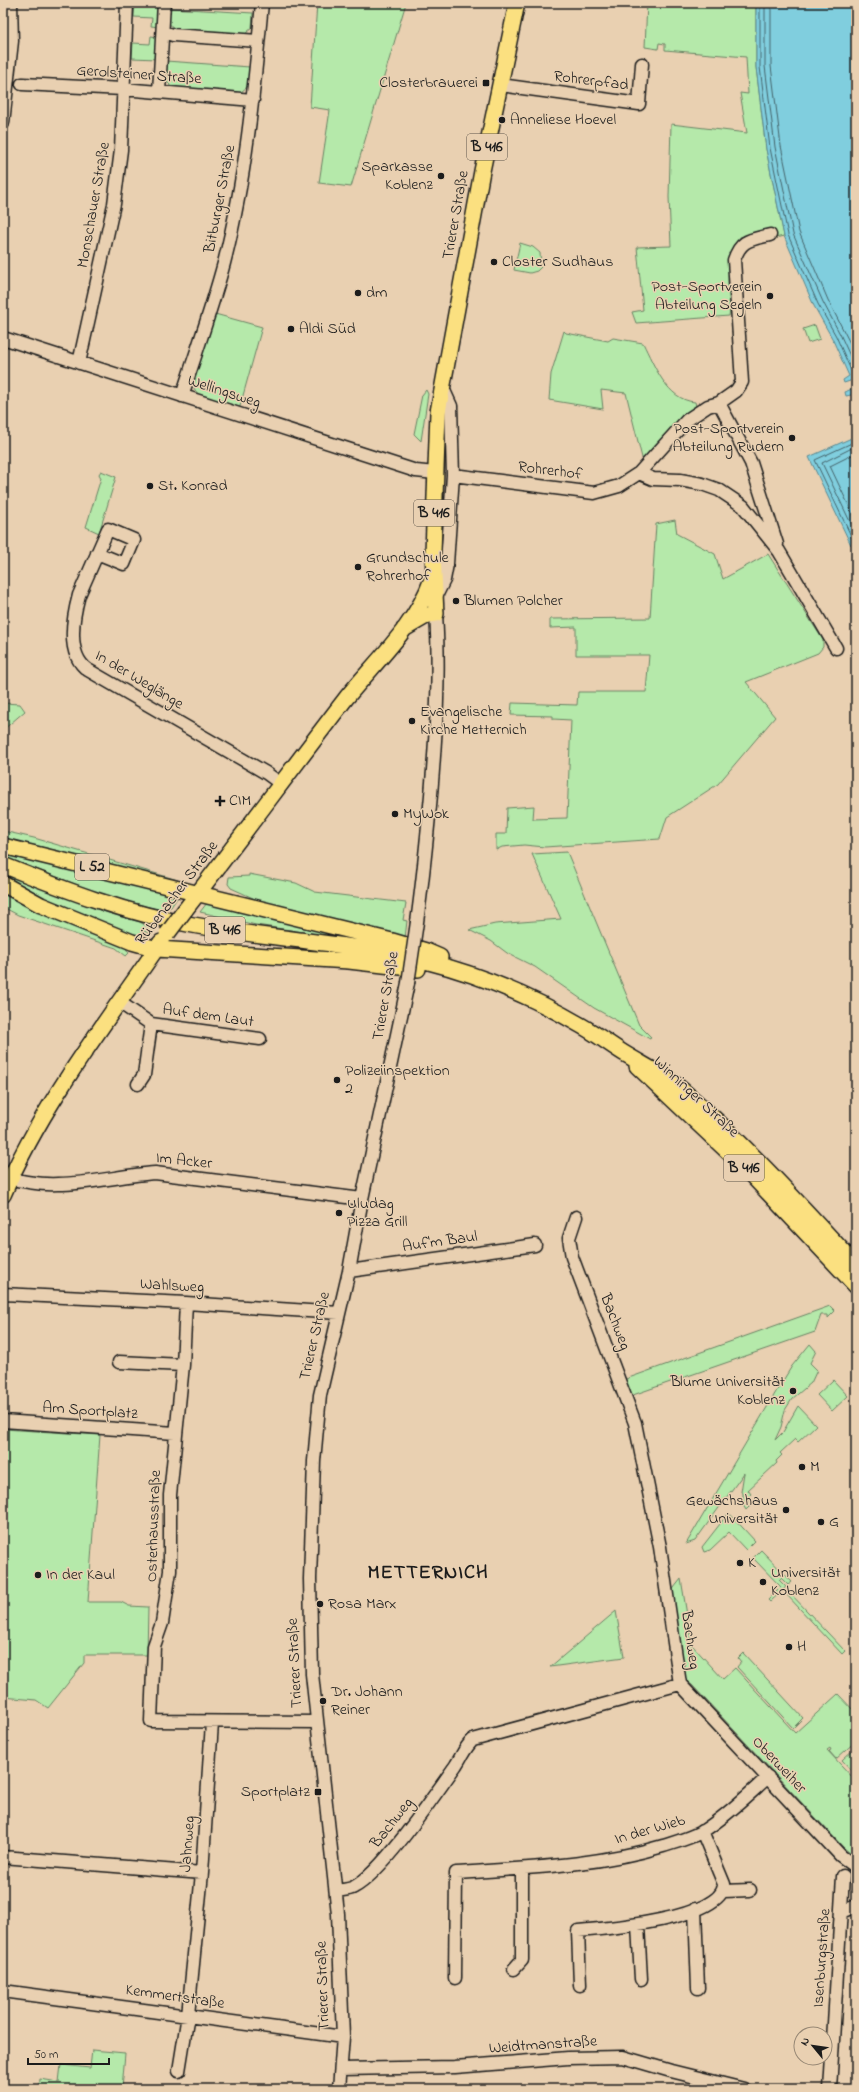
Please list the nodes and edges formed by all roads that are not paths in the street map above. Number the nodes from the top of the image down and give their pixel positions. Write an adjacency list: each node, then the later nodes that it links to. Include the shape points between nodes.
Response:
1 (11, 3): 14 (street, via 12,42)
2 (127, 3): 11 (street, Monschauer Straße)
3 (164, 3): 6 (street)
4 (262, 3): 7 (street, Bitburger Straße)
5 (517, 3): 10 (main road, Trierer Straße / B 416)
6 (163, 32): 7 (street, via 173,35); 12 (street)
7 (258, 41): 13 (street, Bitburger Straße)
8 (642, 64): 10 (street, Rohrerpfad, via 639,104)
9 (22, 84): 11 (street, Gerolsteiner Straße)
10 (500, 85): 18 (main road, Trierer Straße / B 416)
11 (123, 89): 12 (street, Gerolsteiner Straße); 17 (street, Monschauer Straße, via 121,150 114,204)
12 (159, 92): 13 (street, Gerolsteiner Straße)
13 (253, 100): 19 (street, Bitburger Straße, via 244,166 223,264)
14 (3, 123)
15 (770, 235): 20 (street, Rohrerhof, via 745,241 737,250 734,260 742,382 736,391)
16 (3, 338): 17 (street, Wellingsweg)
17 (79, 363): 19 (street, Wellingsweg)
18 (442, 386): 21 (main road, Trierer Straße / B 416, via 436,435); 23 (street, via 451,406)
19 (182, 396): 21 (street, Wellingsweg, via 416,471)
20 (719, 403): 22 (street, Rohrerhof, via 708,406 687,420); 24 (street, via 751,463)
21 (435, 473): 26 (main road, Trierer Straße / B 416)
22 (639, 473): 23 (street, Rohrerhof, via 619,486 594,493); 24 (street, via 653,480 680,480 719,490 743,506)
23 (453, 475): 27 (street, via 447,564 444,580)
24 (779, 551): 30 (street)
25 (97, 553): 31 (street, In der Weglänge, via 77,602 73,641 80,663)
26 (433, 574): 27 (main road, Trierer Straße / B 416); 29 (main road, Rübenacher Straße, via 423,600)
27 (435, 598): 28 (main road, Trierer Straße / B 416)
28 (436, 614): 29 (main road, Rübenacher Straße / B 416, via 428,615); 45 (street, Trierer Straße, bridge, via 437,720 425,861 408,982)
29 (404, 628): 31 (main road, Rübenacher Straße / B 416)
30 (836, 648)
31 (281, 784): 35 (main road, Rübenacher Straße / B 416)
32 (3, 846): 35 (main road, L 52)
33 (3, 865): 37 (main road, B 416, via 90,898 163,919 219,930 384,953)
34 (3, 884): 36 (main road, via 41,905 132,942)
35 (198, 893): 36 (main road, Rübenacher Straße / B 416, bridge); 37 (main road, B 416, via 426,951)
36 (157, 949): 37 (main road, via 349,961 432,972); 38 (main road, Rübenacher Straße)
37 (454, 969): 41 (main road, Winninger Straße / B 416, via 494,982 544,1005 580,1024)
38 (119, 1002): 39 (street, Auf dem Laut); 43 (main road, Rübenacher Straße, via 50,1103)
39 (151, 1024): 40 (street, Auf dem Laut); 42 (street, Auf dem Laut, via 144,1075)
40 (260, 1039)
41 (627, 1055): 48 (main road, Winninger Straße / B 416, via 662,1075 695,1102 750,1154); 50 (main road, Winninger Straße / B 416, via 742,1165)
42 (138, 1084)
43 (7, 1178): 44 (main road, Rübenacher Straße); 45 (street, Im Acker, via 37,1184 59,1184 155,1173)
44 (3, 1195)
45 (362, 1199): 49 (street, Trierer Straße)
46 (576, 1217): 58 (street, Bachweg, via 569,1238 572,1257 635,1423 660,1547)
47 (536, 1245): 49 (street, Auf'm Baul)
48 (856, 1265)
49 (349, 1271): 53 (street, Trierer Straße)
50 (856, 1286)
51 (3, 1294): 52 (street, Wahlsweg)
52 (186, 1303): 53 (street, Wahlsweg); 55 (street, Osterhausstraße)
53 (339, 1313): 60 (street, Trierer Straße, via 320,1395 314,1461 310,1586)
54 (119, 1362): 55 (street)
55 (183, 1365): 57 (street, Osterhausstraße)
56 (3, 1421): 57 (street, Am Sportplatz)
57 (174, 1433): 59 (street, Osterhausstraße, via 170,1495 170,1571 162,1624 154,1646 151,1721)
58 (680, 1684): 61 (street, Oberweiher); 69 (street, Bachweg, via 473,1740 386,1857 353,1888)
59 (212, 1722): 60 (street); 66 (street, Jahnweg)
60 (316, 1722): 69 (street, Trierer Straße)
61 (768, 1777): 62 (street, In der Wieb, via 736,1806); 64 (street, Oberweiher, via 841,1856)
62 (702, 1831): 65 (street, In der Wieb, via 636,1853); 70 (street, via 721,1876)
63 (3, 1857): 66 (street)
64 (856, 1867)
65 (522, 1869): 75 (street, via 522,1960); 76 (street, In der Wieb, via 456,1873)
66 (202, 1873): 81 (street, Jahnweg)
67 (843, 1876): 73 (street, Isenburgstraße)
68 (750, 1890): 70 (street)
69 (336, 1891): 82 (street, Trierer Straße)
70 (724, 1891): 72 (street, via 714,1902)
71 (856, 1906): 73 (street)
72 (695, 1909): 74 (street); 79 (street)
73 (841, 1912): 87 (street, Isenburgstraße)
74 (638, 1925): 77 (street); 78 (street, via 578,1931)
75 (514, 1969)
76 (454, 1978)
77 (641, 1979)
78 (580, 1985)
79 (698, 1988)
80 (3, 1991): 81 (street, Kemmertstraße)
81 (188, 2014): 82 (street, Kemmertstraße); 84 (street, Jahnweg)
82 (343, 2037): 83 (street, Trierer Straße)
83 (341, 2069): 85 (street, Trierer Straße); 86 (street, Weidtmanstraße, via 455,2067 568,2058 623,2057)
84 (179, 2071)
85 (339, 2089)
86 (744, 2089)
87 (830, 2089)

